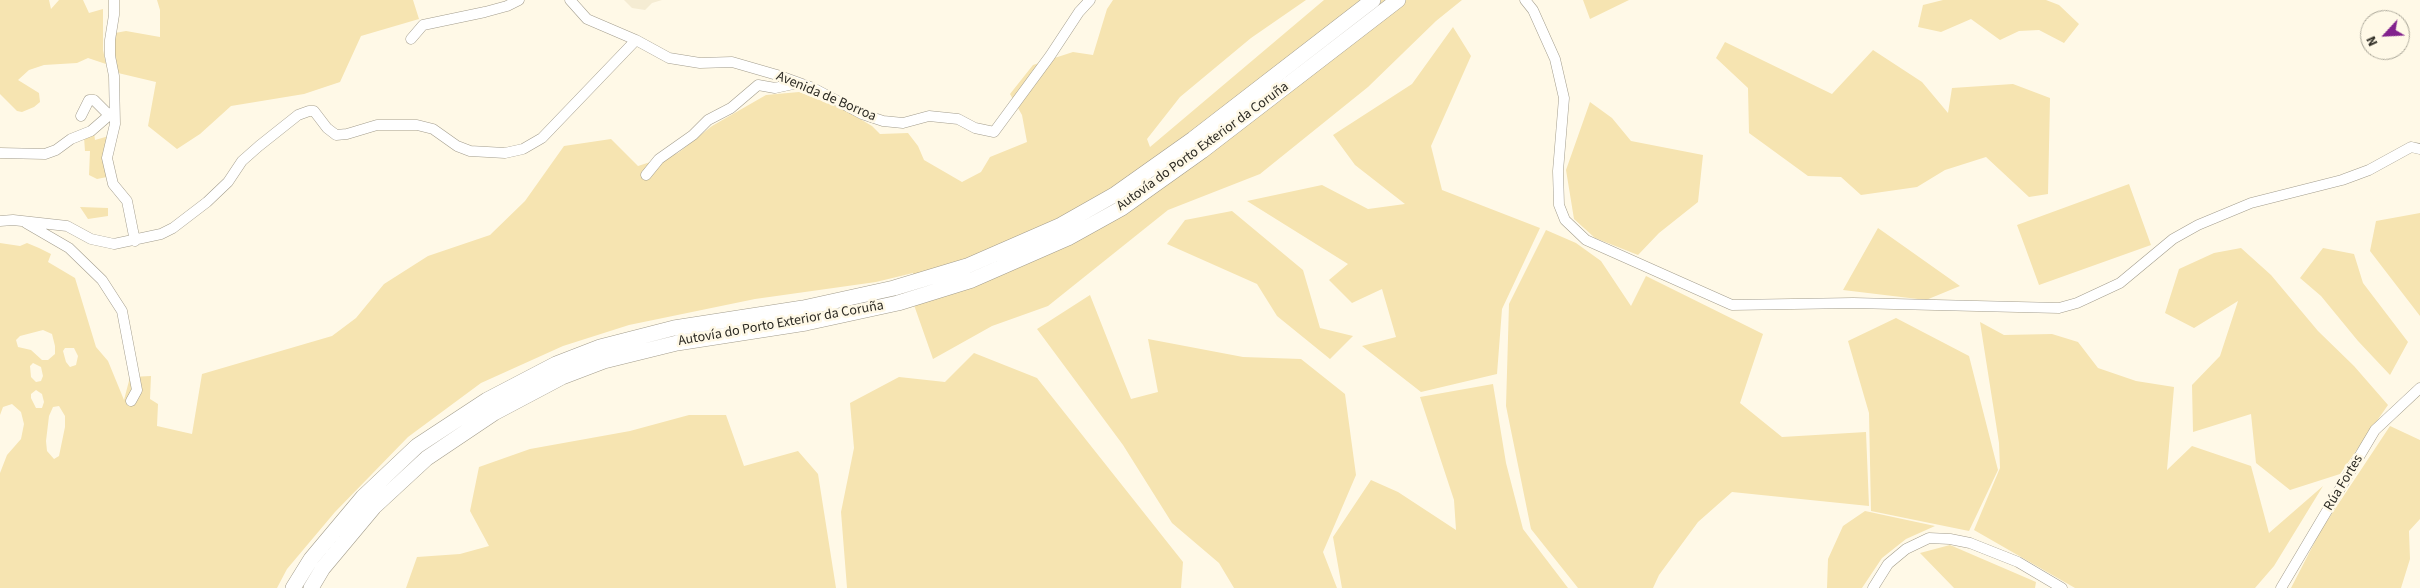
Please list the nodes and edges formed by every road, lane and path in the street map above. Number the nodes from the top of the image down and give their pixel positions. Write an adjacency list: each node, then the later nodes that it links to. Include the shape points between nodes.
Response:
1 (114, 0): 11 (street, via 110,40 114,76)
2 (519, 0): 8 (street, via 485,12 423,25)
3 (570, 0): 9 (street, Avenida de Borroa, via 587,19)
4 (1090, 0): 10 (street, Avenida de Borroa, via 994,132 975,128 958,119 929,116 903,123 883,121)
5 (1373, 0): 21 (highway, Autovía do Porto Exterior da Coruña, via 1194,139 1114,195 1061,225 966,266 894,288 803,308 674,328 600,347 556,364 487,400 417,446 363,497 311,559)
6 (1398, 0): 22 (highway, Autovía do Porto Exterior da Coruña, via 1202,151 1122,208 1068,238 972,280 898,303 806,323 677,343 604,361 562,377 494,413 427,458 374,507)
7 (1525, 0): 13 (street, via 1533,10 1555,59 1564,98 1558,171 1559,204 1565,220 1586,240 1732,305 1853,303 2059,308 2120,283 2173,239 2198,225 2251,203 2369,170 2411,147)
8 (411, 39)
9 (636, 40): 10 (street, Avenida de Borroa, via 669,58 700,63 732,62); 18 (street, via 542,138 523,149 505,153 470,151 433,129 417,125 377,124 336,135 314,112 309,111 298,114 259,146 242,161 228,182 174,228)
10 (799, 83): 15 (street, via 775,88 758,85 658,159)
11 (112, 114): 12 (street, via 94,100 89,100); 14 (street, via 90,131 45,154); 18 (street, via 115,124 107,158 109,171 127,201)
12 (81, 116)
13 (2420, 149)
14 (0, 153)
15 (646, 175)
16 (23, 221): 17 (street); 18 (street, via 67,226 99,242); 20 (street, via 69,248 102,280 122,312 137,390)
17 (0, 222)
18 (135, 241)
19 (2420, 388): 25 (street, Rúa Fortes, via 2375,430)
20 (131, 401)
21 (293, 588)
22 (310, 588)
23 (1873, 588): 24 (street, via 1888,564 1906,549 1929,538 1970,543 2018,562)
24 (2062, 588)
25 (2281, 588)

